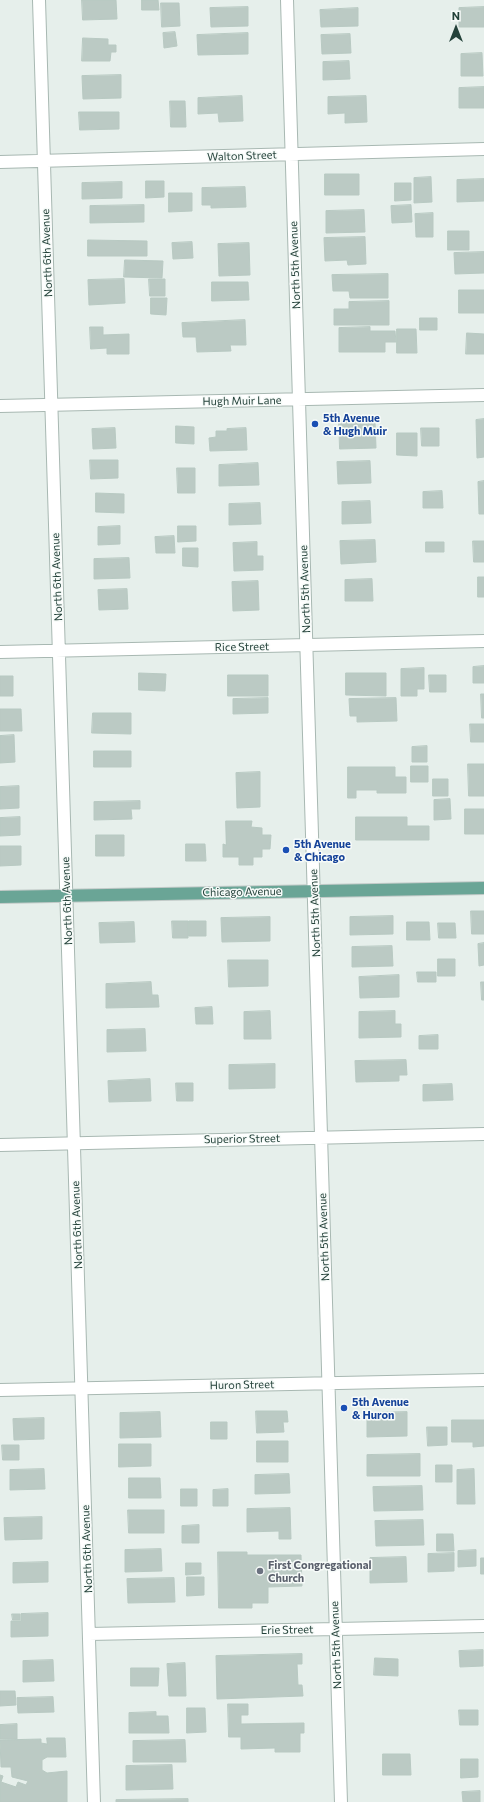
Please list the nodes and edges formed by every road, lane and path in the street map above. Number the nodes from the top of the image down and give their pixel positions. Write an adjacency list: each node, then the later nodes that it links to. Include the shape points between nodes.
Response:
1 (39, 0): 5 (street, North 6th Avenue)
2 (287, 0): 4 (street, North 5th Avenue)
3 (484, 149): 4 (street, Walton Street)
4 (292, 154): 5 (street, Walton Street); 8 (street, North 5th Avenue)
5 (44, 161): 6 (street, Walton Street); 9 (street, North 6th Avenue)
6 (0, 162)
7 (484, 395): 8 (street, Hugh Muir Lane)
8 (299, 400): 9 (street, Hugh Muir Lane); 12 (street, North 5th Avenue)
9 (51, 405): 10 (street, Hugh Muir Lane); 13 (street, North 6th Avenue)
10 (0, 406)
11 (484, 641): 12 (street, Rice Street)
12 (307, 645): 13 (street, Rice Street); 16 (street, North 5th Avenue)
13 (59, 651): 14 (street, Rice Street); 17 (street, North 6th Avenue)
14 (0, 652)
15 (484, 888): 16 (main road, Chicago Avenue)
16 (314, 891): 17 (main road, Chicago Avenue); 20 (street, North 5th Avenue)
17 (67, 895): 18 (main road, Chicago Avenue); 21 (street, North 6th Avenue)
18 (0, 897)
19 (484, 1134): 20 (street, Superior Street)
20 (321, 1138): 21 (street, Superior Street); 24 (street, North 5th Avenue)
21 (75, 1143): 22 (street, Superior Street); 25 (street, North 6th Avenue)
22 (0, 1145)
23 (484, 1380): 24 (street, Huron Street)
24 (329, 1383): 25 (street, Huron Street); 28 (street, North 5th Avenue)
25 (82, 1389): 26 (street, Huron Street); 29 (street, North 6th Avenue)
26 (0, 1390)
27 (484, 1626): 28 (street, Erie Street)
28 (336, 1629): 29 (street, Erie Street); 31 (street, North 5th Avenue)
29 (89, 1634): 30 (street, North 6th Avenue)
30 (94, 1802)
31 (341, 1802)

